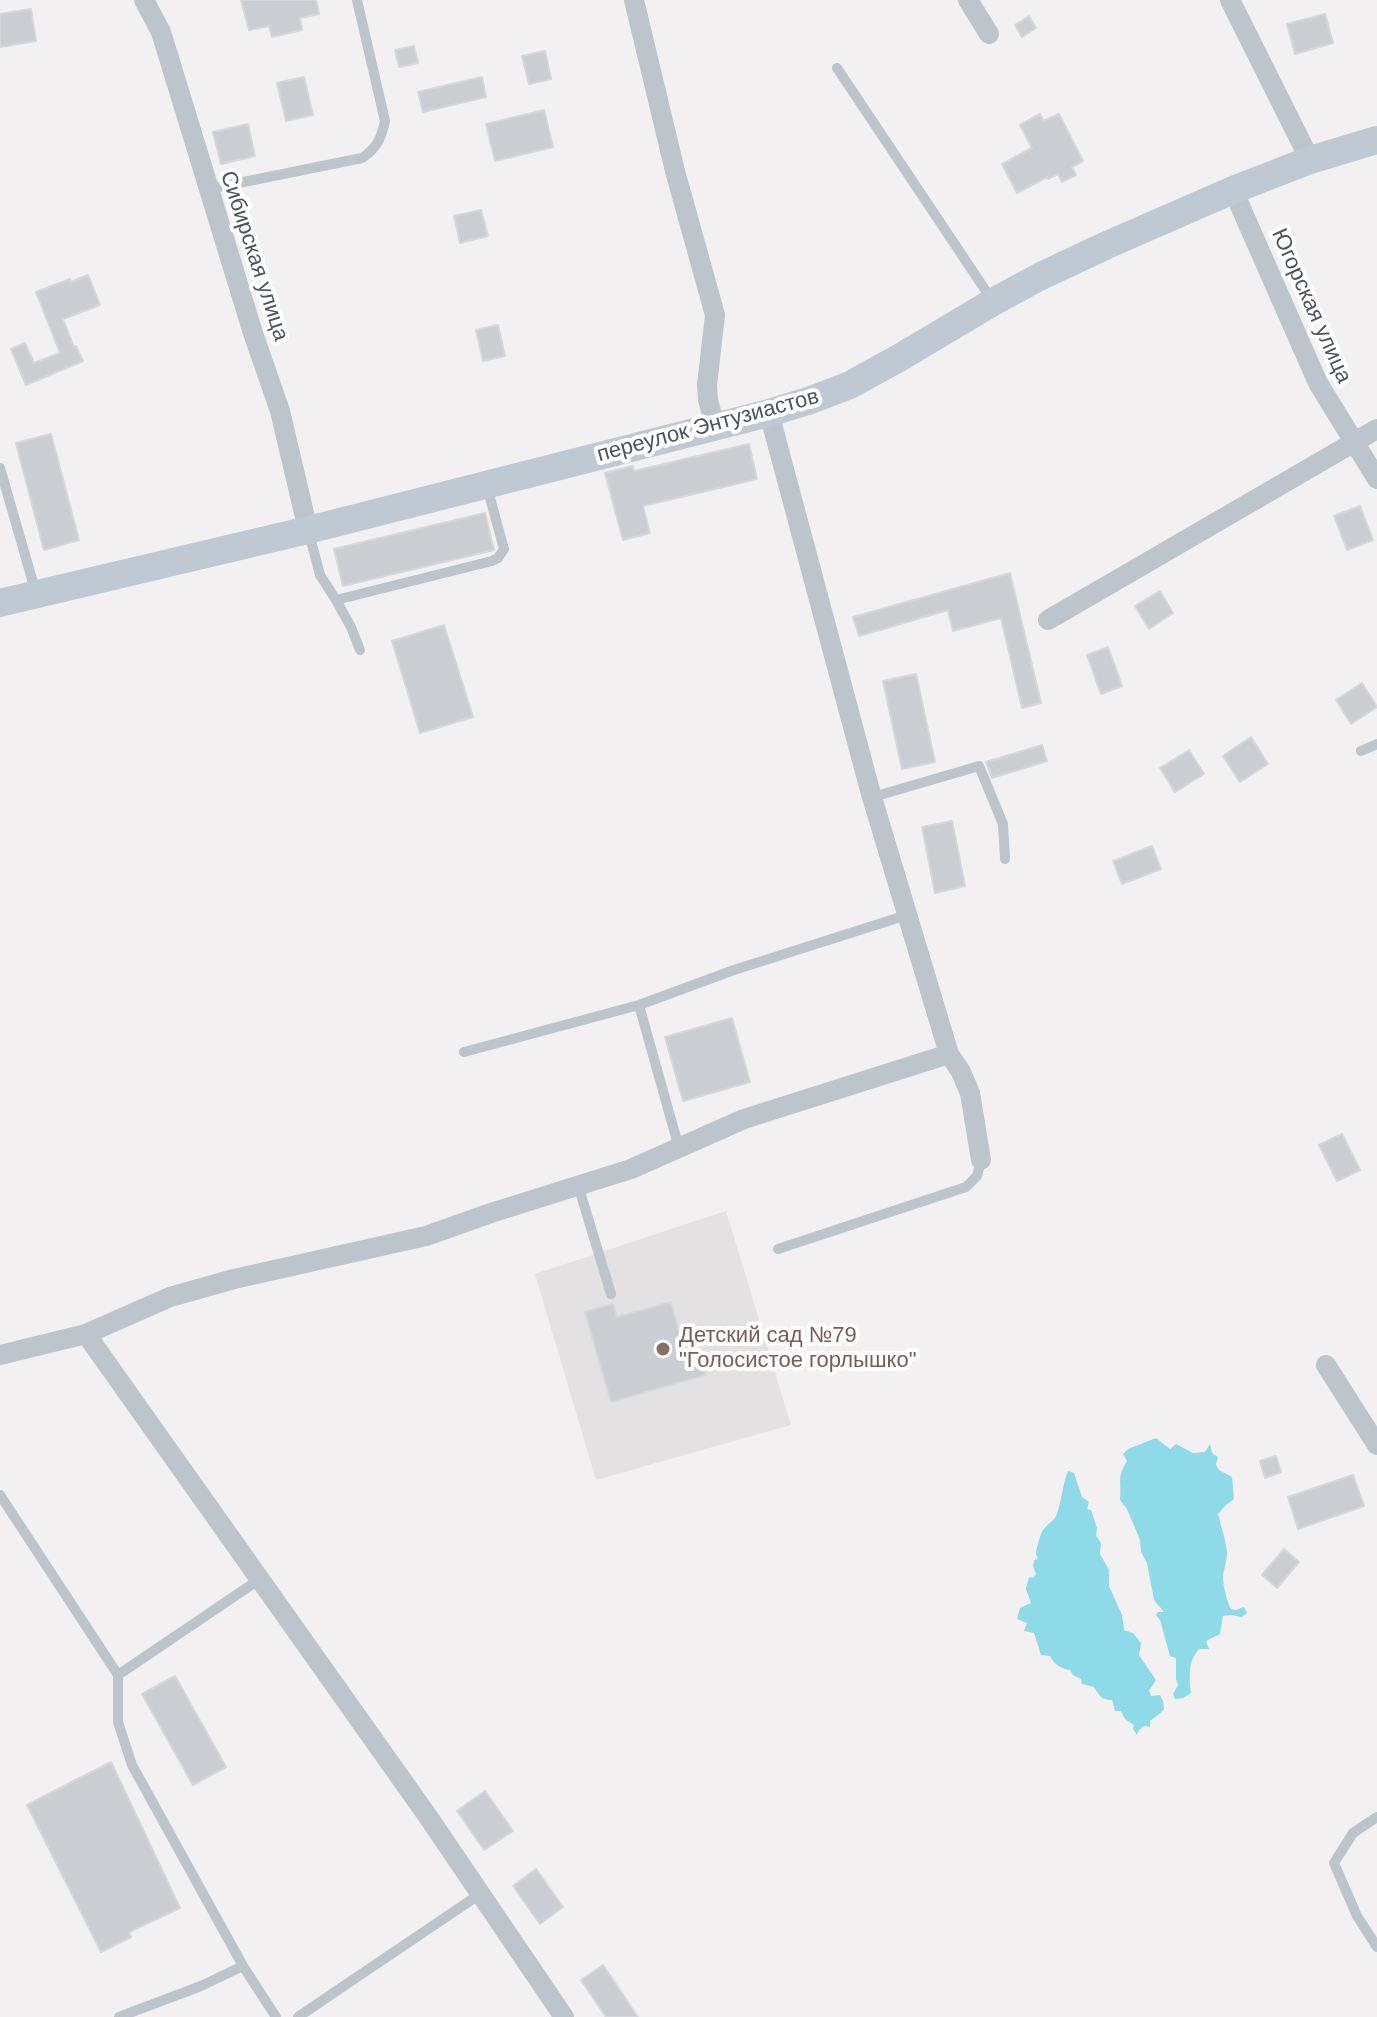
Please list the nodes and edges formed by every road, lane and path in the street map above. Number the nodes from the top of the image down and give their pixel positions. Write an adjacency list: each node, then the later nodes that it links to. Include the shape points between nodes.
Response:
1 (144, 0): 10 (street, Сибирская улица, via 161,32)
2 (357, 0): 10 (lane, via 385,121 375,149 362,158)
3 (634, 0): 14 (street, via 715,315 707,385)
4 (968, 0): 6 (street)
5 (1230, 0): 9 (street)
6 (989, 34)
7 (837, 68): 12 (lane)
8 (1377, 140): 9 (main road, переулок Энтузиастов)
9 (1310, 160): 11 (main road, переулок Энтузиастов)
10 (208, 189): 20 (street, Сибирская улица, via 280,411)
11 (1233, 190): 12 (main road, переулок Энтузиастов); 16 (street, Югорская улица, via 1318,383)
12 (993, 302): 13 (main road, переулок Энтузиастов, via 850,385)
13 (769, 413): 14 (main road, переулок Энтузиастов); 28 (street)
14 (715, 426): 19 (main road, переулок Энтузиастов)
15 (1377, 429): 16 (street)
16 (1352, 442): 18 (street, Югорская улица); 24 (street)
17 (0, 468): 21 (lane)
18 (1377, 479)
19 (486, 485): 20 (main road, переулок Энтузиастов); 22 (lane, via 504,549 498,558)
20 (308, 530): 21 (main road, переулок Энтузиастов); 22 (lane, via 320,575)
21 (36, 594): 23 (main road, переулок Энтузиастов)
22 (336, 600): 25 (lane)
23 (0, 603)
24 (1048, 620)
25 (360, 650)
26 (1377, 744): 27 (lane)
27 (1361, 751)
28 (873, 797): 29 (lane, via 979,766 1003,824); 30 (street)
29 (1005, 859)
30 (907, 915): 31 (lane); 33 (street)
31 (639, 1005): 32 (lane); 34 (lane)
32 (464, 1052)
33 (949, 1054): 34 (street, via 744,1119); 35 (street, via 970,1093)
34 (679, 1148): 36 (street)
35 (981, 1160): 37 (lane, via 977,1176 966,1187)
36 (578, 1185): 38 (lane); 39 (street, via 426,1236 170,1297)
37 (778, 1249)
38 (611, 1294)
39 (86, 1334): 40 (street); 44 (street)
40 (0, 1355)
41 (1326, 1365): 42 (street)
42 (1377, 1445)
43 (0, 1495): 45 (lane)
44 (260, 1579): 45 (lane); 47 (street)
45 (118, 1675): 49 (lane, via 118,1722 132,1765)
46 (1377, 1817): 48 (lane, via 1353,1833 1334,1863)
47 (480, 1894): 52 (lane); 53 (street)
48 (1377, 1947)
49 (243, 1966): 50 (lane); 51 (lane)
50 (119, 2017)
51 (276, 2017)
52 (298, 2017)
53 (564, 2017)

